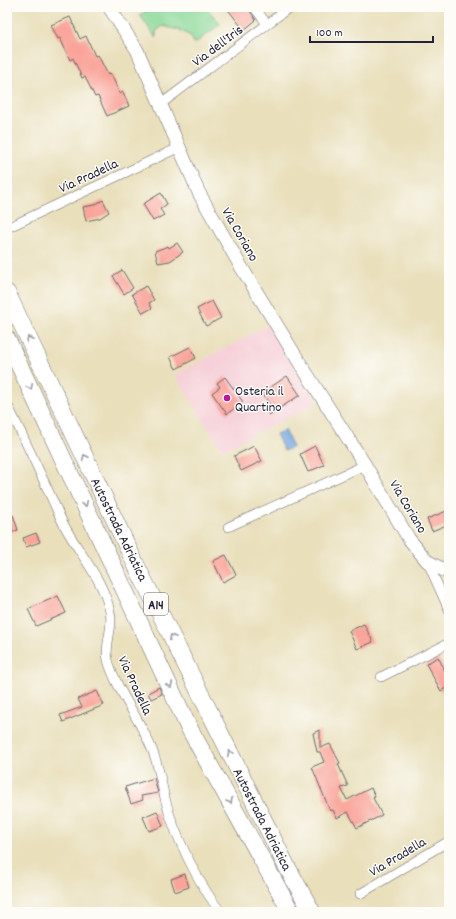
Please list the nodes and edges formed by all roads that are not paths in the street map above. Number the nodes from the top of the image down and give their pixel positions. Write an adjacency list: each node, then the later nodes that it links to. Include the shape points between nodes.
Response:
1 (109, 7): 5 (main road, Via Coriano, via 137,50)
2 (254, 7): 4 (street)
3 (290, 7): 4 (street, Via dell'Iris)
4 (267, 24): 5 (street, Via dell'Iris)
5 (161, 104): 6 (main road, Via Coriano)
6 (180, 147): 7 (street, Via Pradella); 11 (main road, Via Coriano, via 199,193 240,265)
7 (7, 228)
8 (7, 293): 22 (highway, Autostrada Adriatica / A14, one-way to 8, via 137,566)
9 (7, 339): 21 (highway, Autostrada Adriatica / A14, one-way to 21, via 188,726)
10 (7, 404): 20 (street, Via Pradella, via 62,519 95,574 111,613 107,659 151,746 164,786 166,802 180,839 210,898)
11 (365, 465): 12 (street); 13 (main road, Via Coriano, via 409,539)
12 (228, 527)
13 (427, 561): 14 (main road, Via Coriano); 15 (street)
14 (449, 573)
15 (449, 610)
16 (449, 643): 17 (street)
17 (381, 677)
18 (449, 841): 19 (street, Via Pradella)
19 (360, 894)
20 (221, 912)
21 (291, 912)
22 (312, 912)

